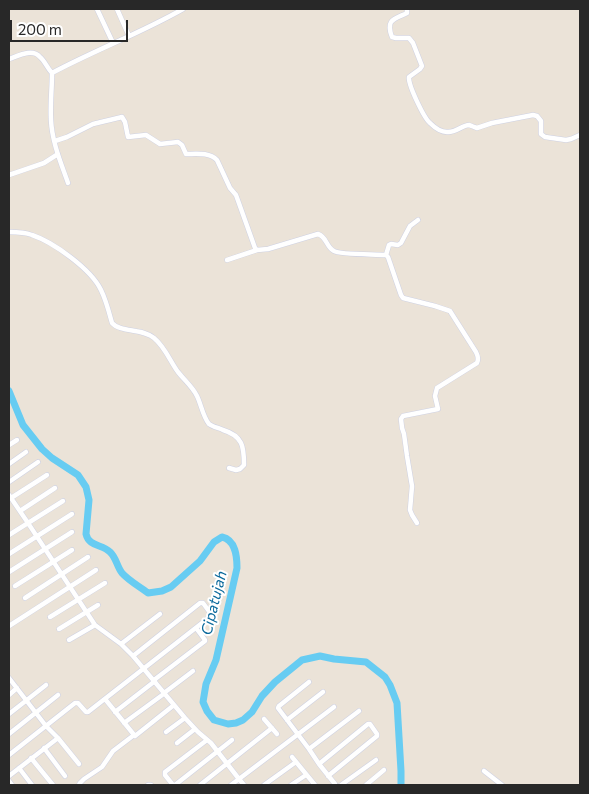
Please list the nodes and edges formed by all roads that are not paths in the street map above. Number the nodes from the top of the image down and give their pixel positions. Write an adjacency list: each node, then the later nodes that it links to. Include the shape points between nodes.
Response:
1 (98, 9): 6 (street)
2 (116, 9): 5 (street)
3 (183, 9): 5 (street)
4 (407, 9): 9 (street, via 406,15 392,20 390,32 392,37 409,38 414,43 422,66 408,80 428,122 443,132 455,132 470,125 477,128 533,115 541,121 543,136 566,140)
5 (129, 36): 6 (street)
6 (113, 43): 8 (street)
7 (9, 59): 8 (street, via 36,54)
8 (52, 73): 10 (street, via 50,118)
9 (580, 135)
10 (54, 141): 11 (street); 16 (street, via 122,116 128,137 146,135 160,144 178,142 186,154 212,156 236,195)
11 (58, 154): 12 (street, via 46,162); 13 (street)
12 (9, 175)
13 (68, 183)
14 (418, 220): 17 (street, via 410,226 401,243 389,245)
15 (9, 232): 24 (street, via 33,235 78,263 100,288 115,327 153,337 192,387 210,425 238,437 244,452 244,465 236,470)
16 (257, 250): 17 (street, via 318,234 324,236 334,252); 18 (street)
17 (386, 255): 33 (street, via 402,297 450,312 478,358 477,363 437,388 437,410 401,419 412,486 410,510)
18 (227, 260)
19 (17, 440): 20 (street)
20 (9, 445)
21 (26, 452): 23 (street)
22 (38, 462): 26 (street)
23 (9, 464)
24 (229, 468)
25 (46, 475): 28 (street)
26 (9, 482)
27 (55, 488): 30 (street)
28 (10, 497): 30 (street)
29 (63, 501): 32 (street)
30 (20, 511): 32 (street)
31 (72, 514): 37 (street)
32 (28, 523): 36 (street); 37 (street)
33 (418, 523)
34 (9, 528): 36 (street)
35 (72, 532): 38 (street)
36 (11, 534)
37 (37, 536): 38 (street); 40 (street)
38 (45, 549): 42 (street); 44 (street)
39 (72, 550): 42 (street)
40 (9, 554)
41 (88, 557): 45 (street)
42 (54, 562): 45 (street); 47 (street)
43 (96, 570): 48 (street)
44 (9, 572)
45 (62, 574): 48 (street); 49 (street)
46 (105, 583): 50 (street)
47 (15, 586)
48 (70, 587): 50 (street); 56 (street)
49 (25, 598)
50 (79, 599): 52 (street); 54 (street)
51 (98, 605): 52 (street)
52 (87, 612): 55 (street); 58 (street)
53 (160, 614): 60 (street)
54 (50, 617)
55 (95, 625): 59 (street); 60 (street)
56 (9, 626)
57 (196, 628): 61 (street, via 212,615 202,603); 62 (street); 65 (street, via 205,641)
58 (59, 629)
59 (69, 640)
60 (121, 644): 61 (street)
61 (132, 656): 62 (street)
62 (144, 669): 65 (street); 73 (street)
63 (193, 671): 70 (street)
64 (9, 678): 68 (street)
65 (154, 681): 70 (street); 78 (street)
66 (309, 682): 83 (street, via 278,707)
67 (46, 685): 74 (street)
68 (17, 688): 71 (street); 74 (street)
69 (323, 692): 83 (street)
70 (164, 693): 75 (street); 84 (street)
71 (9, 694)
72 (58, 695): 79 (street)
73 (106, 699): 78 (street); 85 (street, via 87,712 76,702)
74 (26, 700): 79 (street); 80 (street)
75 (174, 705): 81 (street); 92 (street)
76 (334, 707): 91 (street)
77 (359, 710): 98 (street)
78 (115, 712): 84 (street)
79 (36, 713): 85 (street); 89 (street)
80 (9, 714)
81 (184, 718): 87 (street); 88 (street)
82 (264, 719): 86 (street)
83 (287, 720): 91 (street)
84 (124, 723): 92 (street)
85 (46, 726): 93 (street); 100 (street)
86 (272, 728): 90 (street); 106 (street)
87 (195, 729): 94 (street); 96 (street)
88 (166, 732)
89 (9, 734)
90 (277, 734)
91 (298, 734): 98 (street); 115 (street)
92 (134, 735): 120 (street, via 108,757 102,768)
93 (58, 738): 97 (street); 105 (street)
94 (208, 740): 99 (street); 121 (street, via 165,772)
95 (232, 740): 99 (street)
96 (177, 743)
97 (44, 748): 102 (street); 113 (street)
98 (309, 749): 107 (street)
99 (218, 751): 106 (street); 121 (street)
100 (9, 755)
101 (292, 757): 104 (street)
102 (31, 758): 108 (street); 119 (street)
103 (376, 760): 129 (street)
104 (296, 762): 112 (street); 125 (street)
105 (79, 764)
106 (228, 764): 115 (street); 122 (street)
107 (319, 764): 114 (street); 114 (street, via 370,724 378,736)
108 (19, 768): 111 (street); 118 (street)
109 (384, 770): 130 (street)
110 (484, 771): 131 (street)
111 (10, 773)
112 (306, 775): 126 (street); 127 (street)
113 (65, 776)
114 (328, 776): 128 (street)
115 (239, 779): 123 (street); 124 (street)
116 (9, 781): 117 (street)
117 (12, 785)
118 (32, 785)
119 (53, 785)
120 (79, 785)
121 (174, 785)
122 (200, 785)
123 (231, 785)
124 (244, 785)
125 (264, 785)
126 (291, 785)
127 (314, 785)
128 (335, 785)
129 (341, 785)
130 (366, 785)
131 (502, 785)

